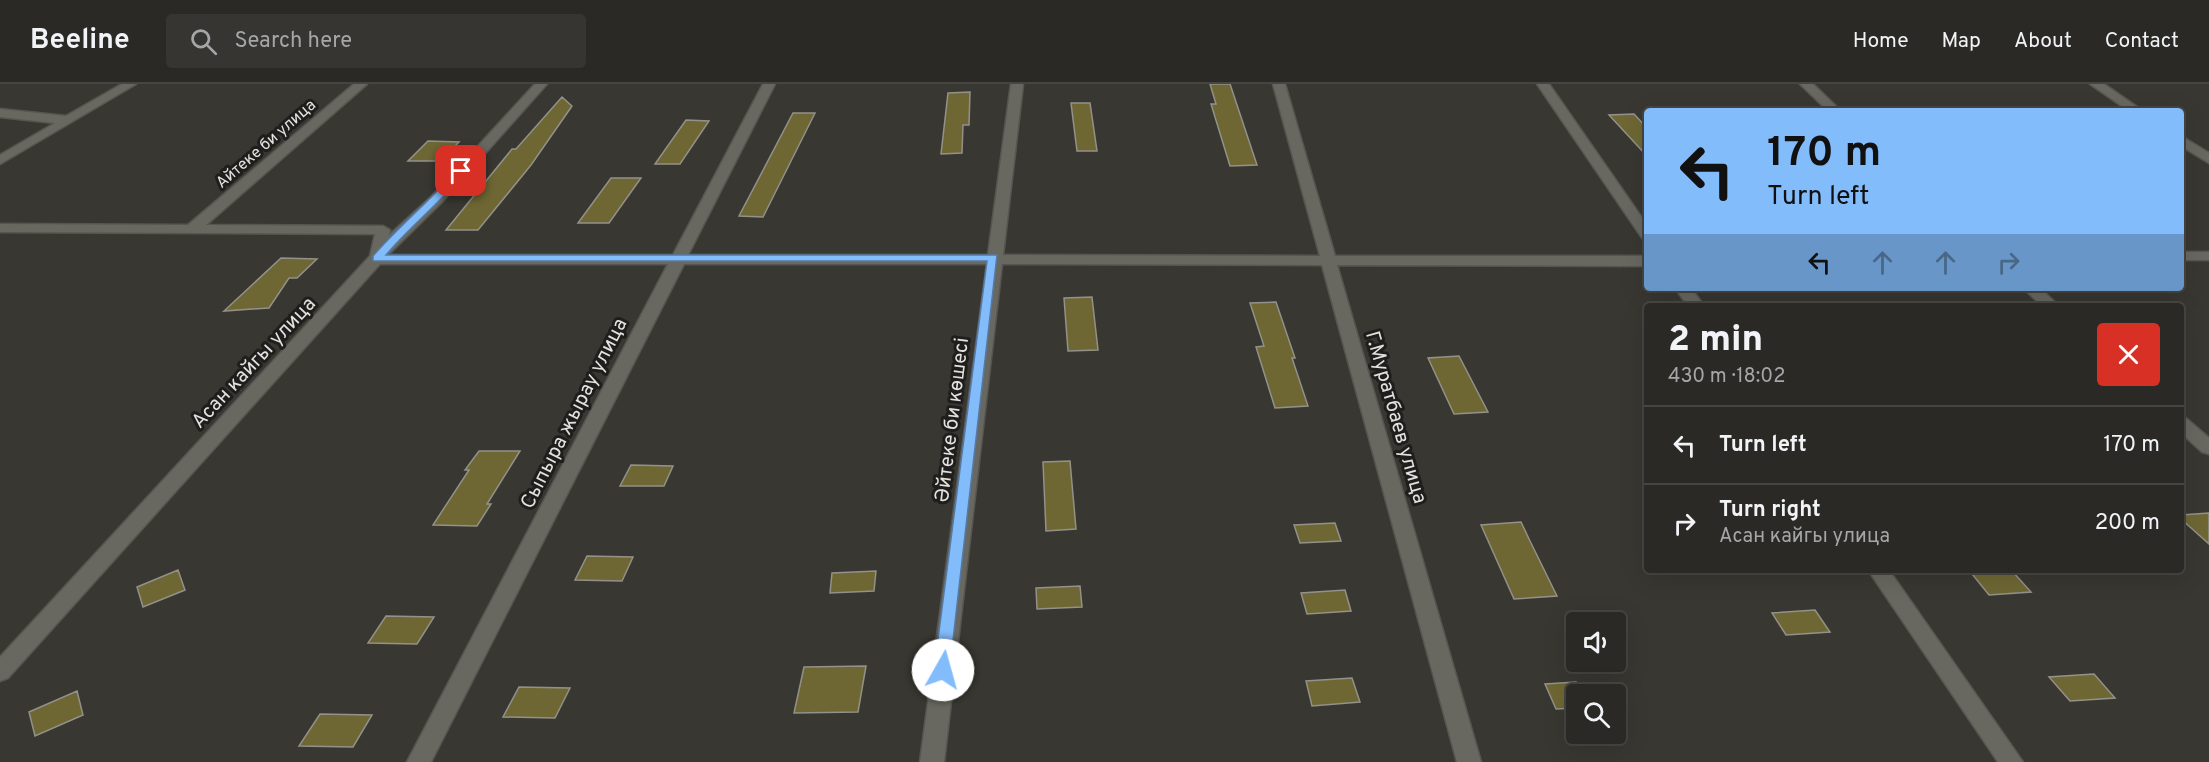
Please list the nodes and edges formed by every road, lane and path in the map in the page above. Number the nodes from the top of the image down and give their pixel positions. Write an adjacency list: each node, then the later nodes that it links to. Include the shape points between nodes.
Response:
1 (130, 84): 13 (street)
2 (361, 84): 18 (street, Айтеке би улица)
3 (541, 84): 24 (street, Асан кайгы улица)
4 (768, 84): 22 (street, Сыпыра жырау улица)
5 (1017, 84): 23 (street, Әйтеке би көшесі)
6 (1279, 84): 25 (street, Г.Муратбаев улица)
7 (1543, 84): 19 (street)
8 (1806, 84): 10 (street)
9 (2096, 84): 11 (street)
10 (1832, 108)
11 (2132, 108)
12 (0, 113): 13 (street)
13 (65, 120): 16 (street)
14 (2184, 142): 15 (street)
15 (2209, 159)
16 (0, 160)
17 (0, 228): 18 (street)
18 (192, 229): 24 (street, via 383,230)
19 (1644, 231)
20 (2184, 256): 21 (street)
21 (2209, 256)
22 (678, 258): 23 (street); 24 (street); 33 (street, Сыпыра жырау улица)
23 (993, 258): 25 (street); 34 (street, Әйтеке би көшесі)
24 (377, 259): 32 (street, Асан кайгы улица)
25 (1330, 260): 26 (street); 35 (street, Г.Муратбаев улица)
26 (1644, 261)
27 (2034, 291): 28 (street)
28 (2047, 303)
29 (2184, 426): 30 (street)
30 (2209, 448)
31 (1880, 573): 36 (street)
32 (0, 672)
33 (419, 762)
34 (932, 762)
35 (1469, 762)
36 (2011, 762)

